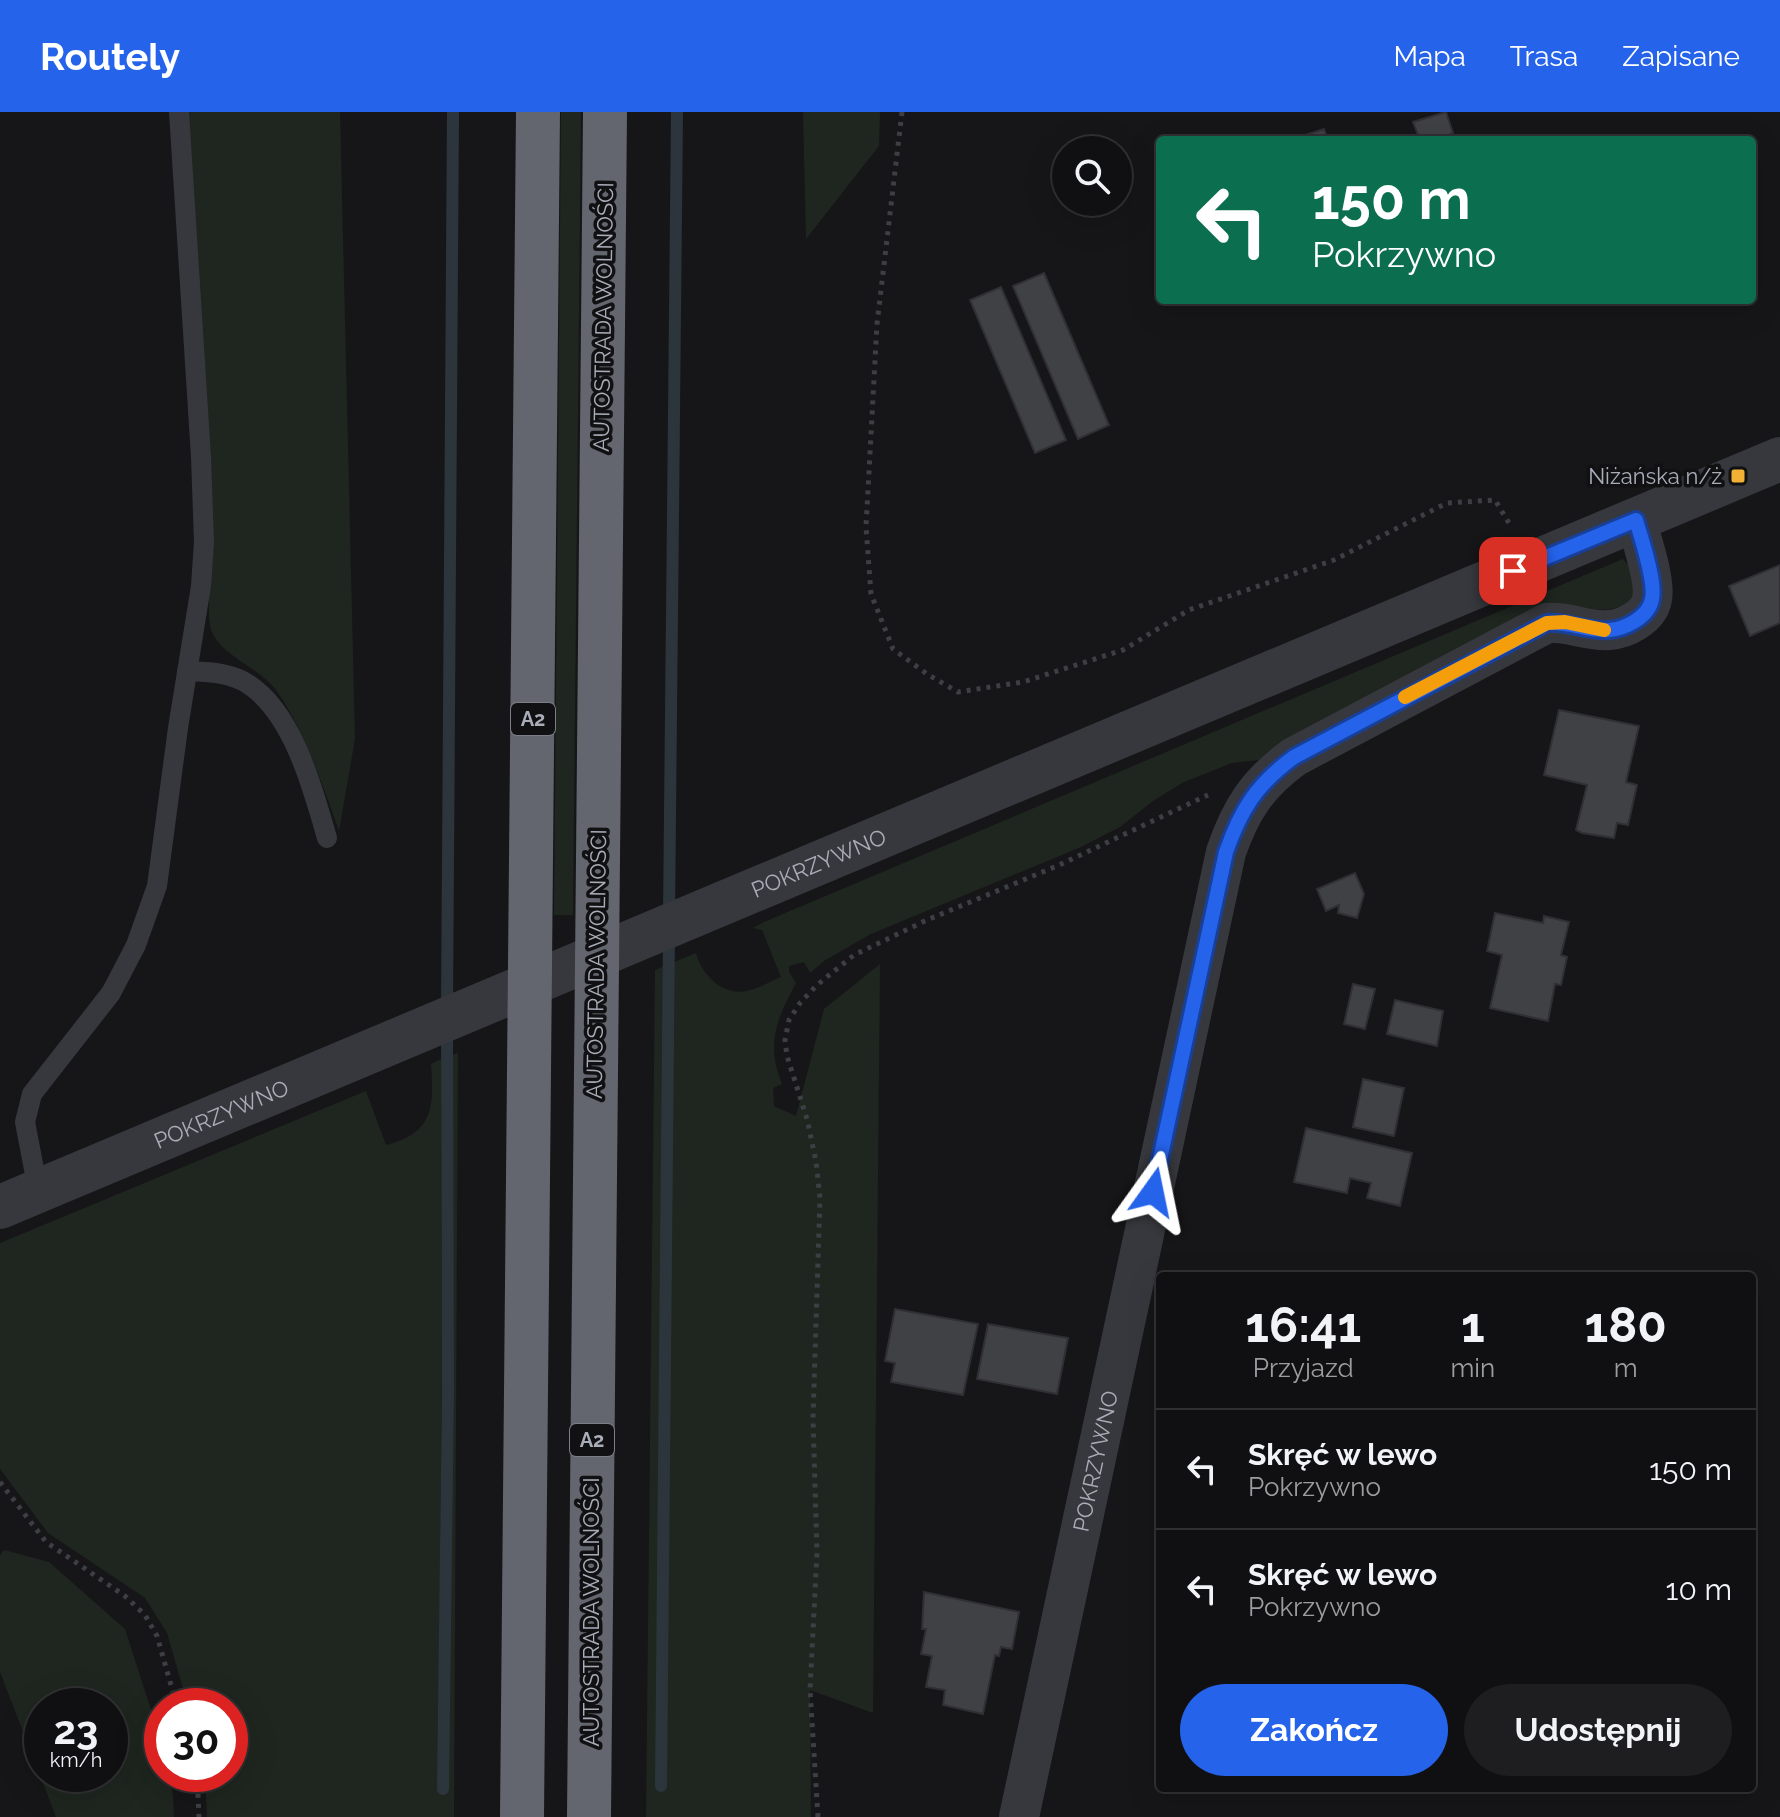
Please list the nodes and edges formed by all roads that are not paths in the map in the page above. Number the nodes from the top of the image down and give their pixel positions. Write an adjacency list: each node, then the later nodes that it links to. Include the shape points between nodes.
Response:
1 (179, 112): 6 (lane, via 204,542)
2 (538, 112): 9 (highway, A2)
3 (605, 112): 10 (highway, AUTOSTRADA WOLNOŚCI / A2)
4 (1780, 459): 5 (street, POKRZYWNO)
5 (1636, 520): 8 (street, POKRZYWNO); 11 (street, POKRZYWNO, via 1652,600 1643,615 1610,630 1547,623 1294,757 1263,783 1237,820)
6 (187, 671): 7 (lane, via 239,680 273,708 304,766); 8 (lane, via 150,910 111,993 39,1082 27,1109)
7 (327, 838)
8 (19, 1198)
9 (522, 1817)
10 (589, 1817)
11 (1019, 1817)

